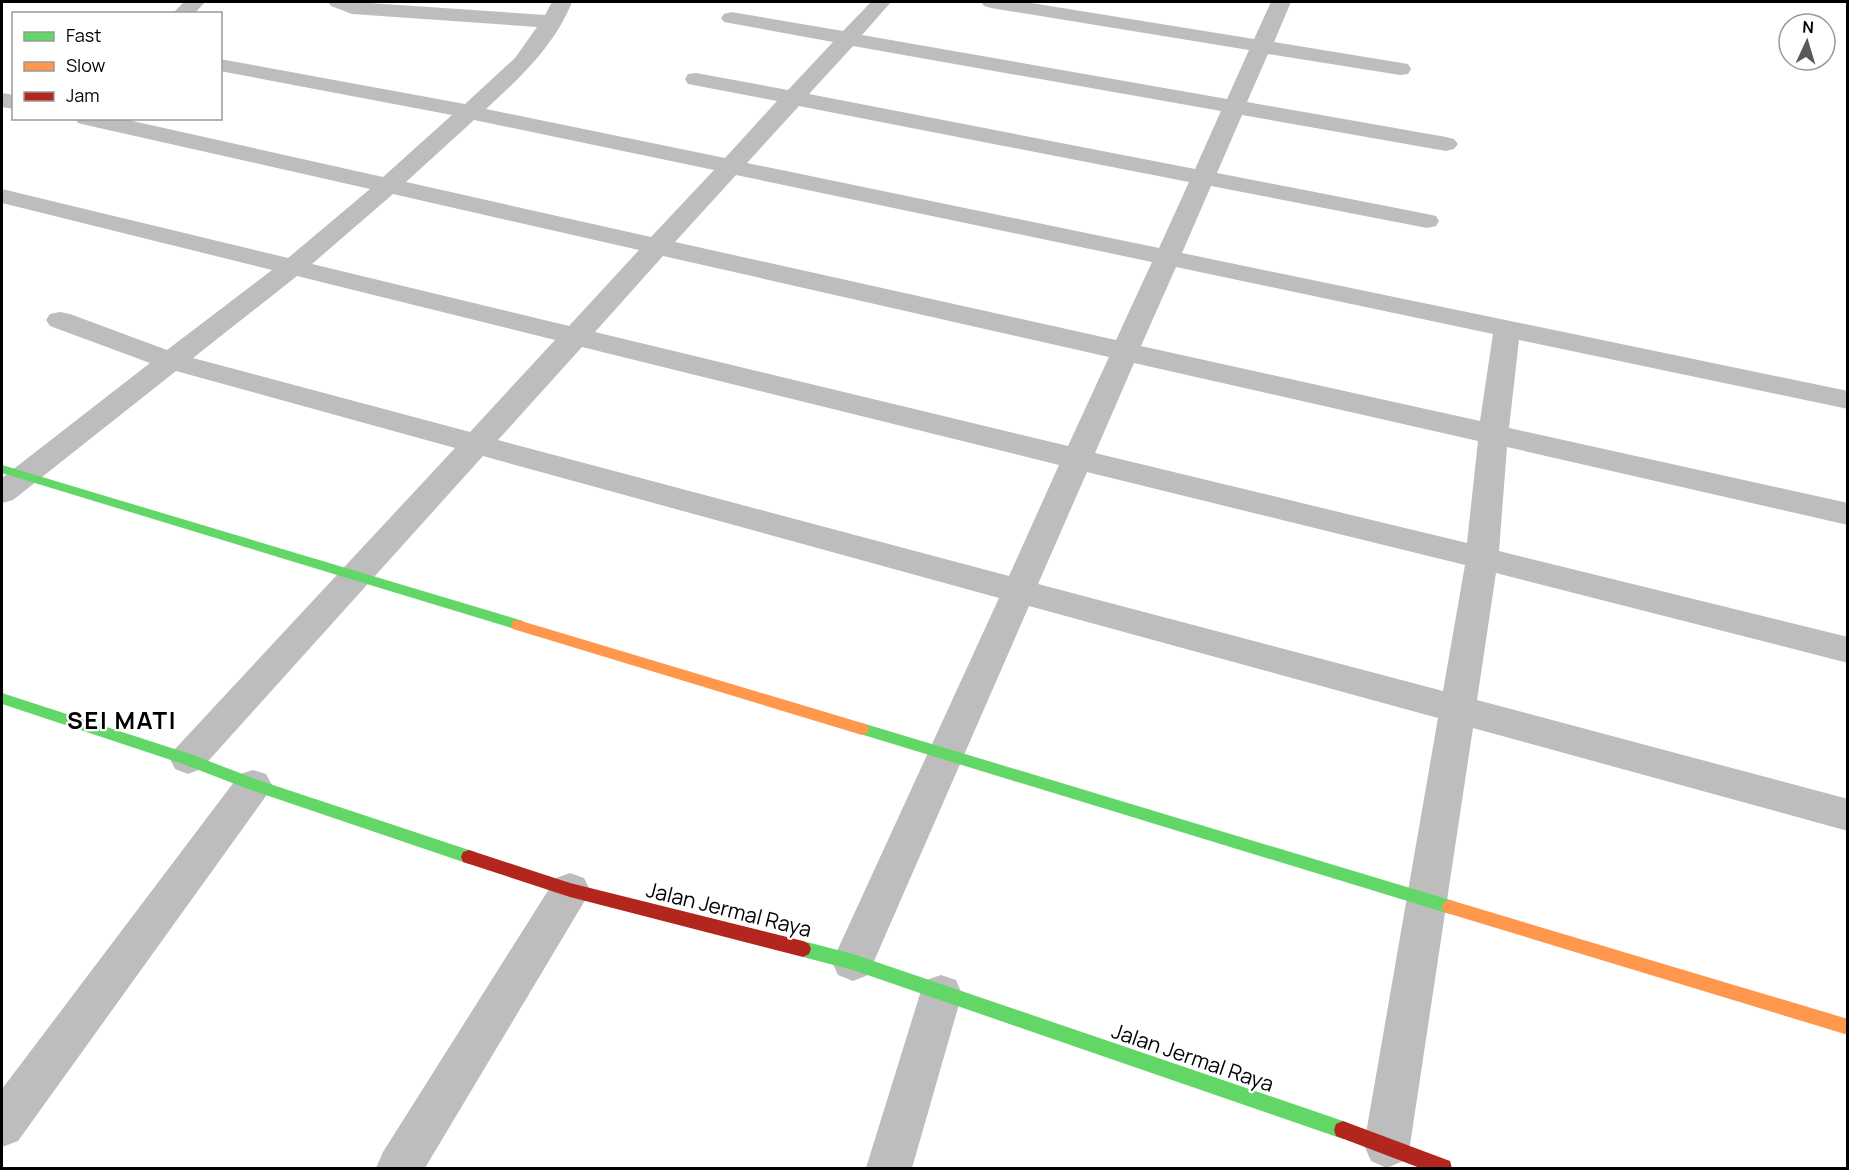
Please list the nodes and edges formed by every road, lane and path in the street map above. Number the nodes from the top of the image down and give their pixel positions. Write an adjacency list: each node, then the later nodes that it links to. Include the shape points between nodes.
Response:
1 (338, 2): 5 (street, via 352,8)
2 (881, 2): 7 (street)
3 (991, 2): 8 (street)
4 (1281, 2): 8 (street)
5 (557, 12): 14 (street, via 523,63)
6 (731, 18): 7 (street)
7 (848, 38): 12 (street); 13 (street)
8 (1261, 46): 10 (street); 13 (street)
9 (222, 65): 14 (street)
10 (1400, 69)
11 (696, 79): 12 (street)
12 (793, 98): 17 (street); 18 (street)
13 (1234, 106): 16 (street); 18 (street)
14 (470, 112): 17 (street); 19 (street)
15 (95, 120): 19 (street)
16 (1446, 144)
17 (730, 167): 22 (street); 23 (street)
18 (1202, 177): 21 (street); 23 (street)
19 (388, 186): 22 (street); 24 (street)
20 (2, 196): 24 (street)
21 (1428, 221)
22 (658, 246): 27 (street); 28 (street)
23 (1166, 259): 26 (street); 28 (street)
24 (291, 268): 27 (street); 29 (street)
25 (60, 321): 29 (street)
26 (1508, 329): 30 (street); 31 (street)
27 (574, 338): 32 (street); 33 (street)
28 (1126, 351): 31 (street); 33 (street)
29 (170, 361): 32 (street); 34 (street)
30 (1848, 400)
31 (1492, 434): 36 (street); 37 (street)
32 (476, 444): 38 (street); 39 (street)
33 (1077, 460): 37 (street); 39 (street)
34 (12, 472): 35 (street); 38 (street)
35 (2, 493)
36 (1848, 514)
37 (1482, 558): 40 (street); 42 (street)
38 (356, 576): 43 (street); 44 (street)
39 (1019, 591): 42 (street); 43 (street)
40 (1848, 650)
41 (2, 699): 44 (street, Jalan Jermal Raya)
42 (1456, 709): 46 (street); 48 (street)
43 (946, 754): 48 (street); 49 (street)
44 (188, 759): 45 (street, Jalan Jermal Raya)
45 (253, 785): 47 (street, Jalan Jermal Raya); 52 (street)
46 (1848, 814)
47 (570, 890): 49 (street, Jalan Jermal Raya); 54 (street)
48 (1425, 899): 51 (street); 53 (street)
49 (853, 962): 50 (street, Jalan Jermal Raya)
50 (940, 994): 53 (street, Jalan Jermal Raya); 55 (street)
51 (1848, 1027)
52 (2, 1125)
53 (1387, 1145): 56 (street, Jalan Jermal Raya)
54 (399, 1168)
55 (889, 1168)
56 (1443, 1168)

